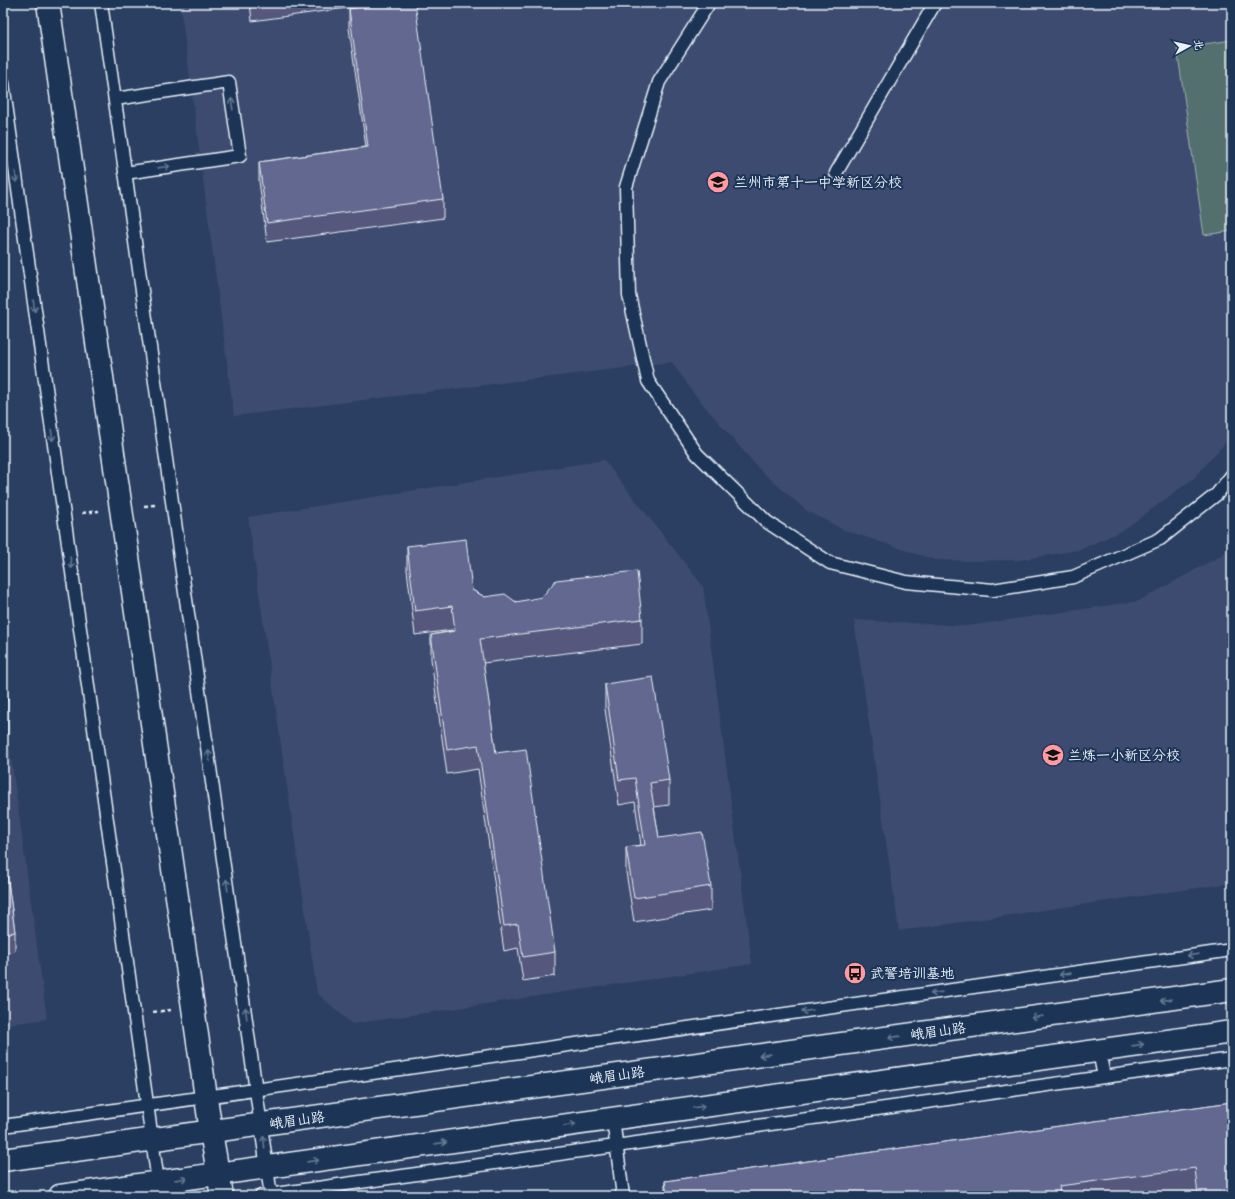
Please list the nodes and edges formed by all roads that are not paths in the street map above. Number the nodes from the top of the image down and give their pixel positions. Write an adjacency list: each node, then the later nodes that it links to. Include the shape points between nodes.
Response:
1 (48, 3): 17 (street)
2 (101, 3): 6 (lane)
3 (709, 3): 9 (lane, via 659,82 626,187 629,295 648,381 697,454 767,522 830,563 906,582 993,590 1073,577 1160,540 1217,494)
4 (935, 3): 7 (lane)
5 (3, 83): 18 (lane, one-way to 18)
6 (115, 99): 8 (lane); 8 (lane, one-way to 6, via 240,156 229,82)
7 (836, 172)
8 (125, 173): 16 (lane, one-way to 8)
9 (1232, 475)
10 (1232, 950): 16 (lane, one-way to 16)
11 (1232, 990): 20 (street, 峨眉山路, one-way to 20)
12 (1232, 1032): 13 (street, one-way to 12)
13 (1099, 1051): 15 (lane); 19 (street, one-way to 13)
14 (1232, 1059): 15 (lane)
15 (1104, 1077): 24 (lane)
16 (257, 1090): 17 (lane); 20 (lane)
17 (206, 1097): 18 (lane); 22 (street)
18 (147, 1105): 21 (lane); 23 (lane)
19 (613, 1118): 24 (lane); 26 (street, one-way to 19)
20 (262, 1124): 22 (street, 峨眉山路); 26 (lane, one-way to 20)
21 (3, 1126)
22 (211, 1132): 23 (street, 峨眉山路); 27 (street)
23 (152, 1140): 25 (street, 峨眉山路); 28 (lane)
24 (617, 1146): 31 (lane); 32 (lane)
25 (3, 1160)
26 (267, 1167): 27 (street); 31 (lane)
27 (218, 1174): 28 (street, one-way to 27); 30 (street)
28 (159, 1189): 29 (street)
29 (60, 1196)
30 (222, 1196)
31 (268, 1196)
32 (623, 1196)

